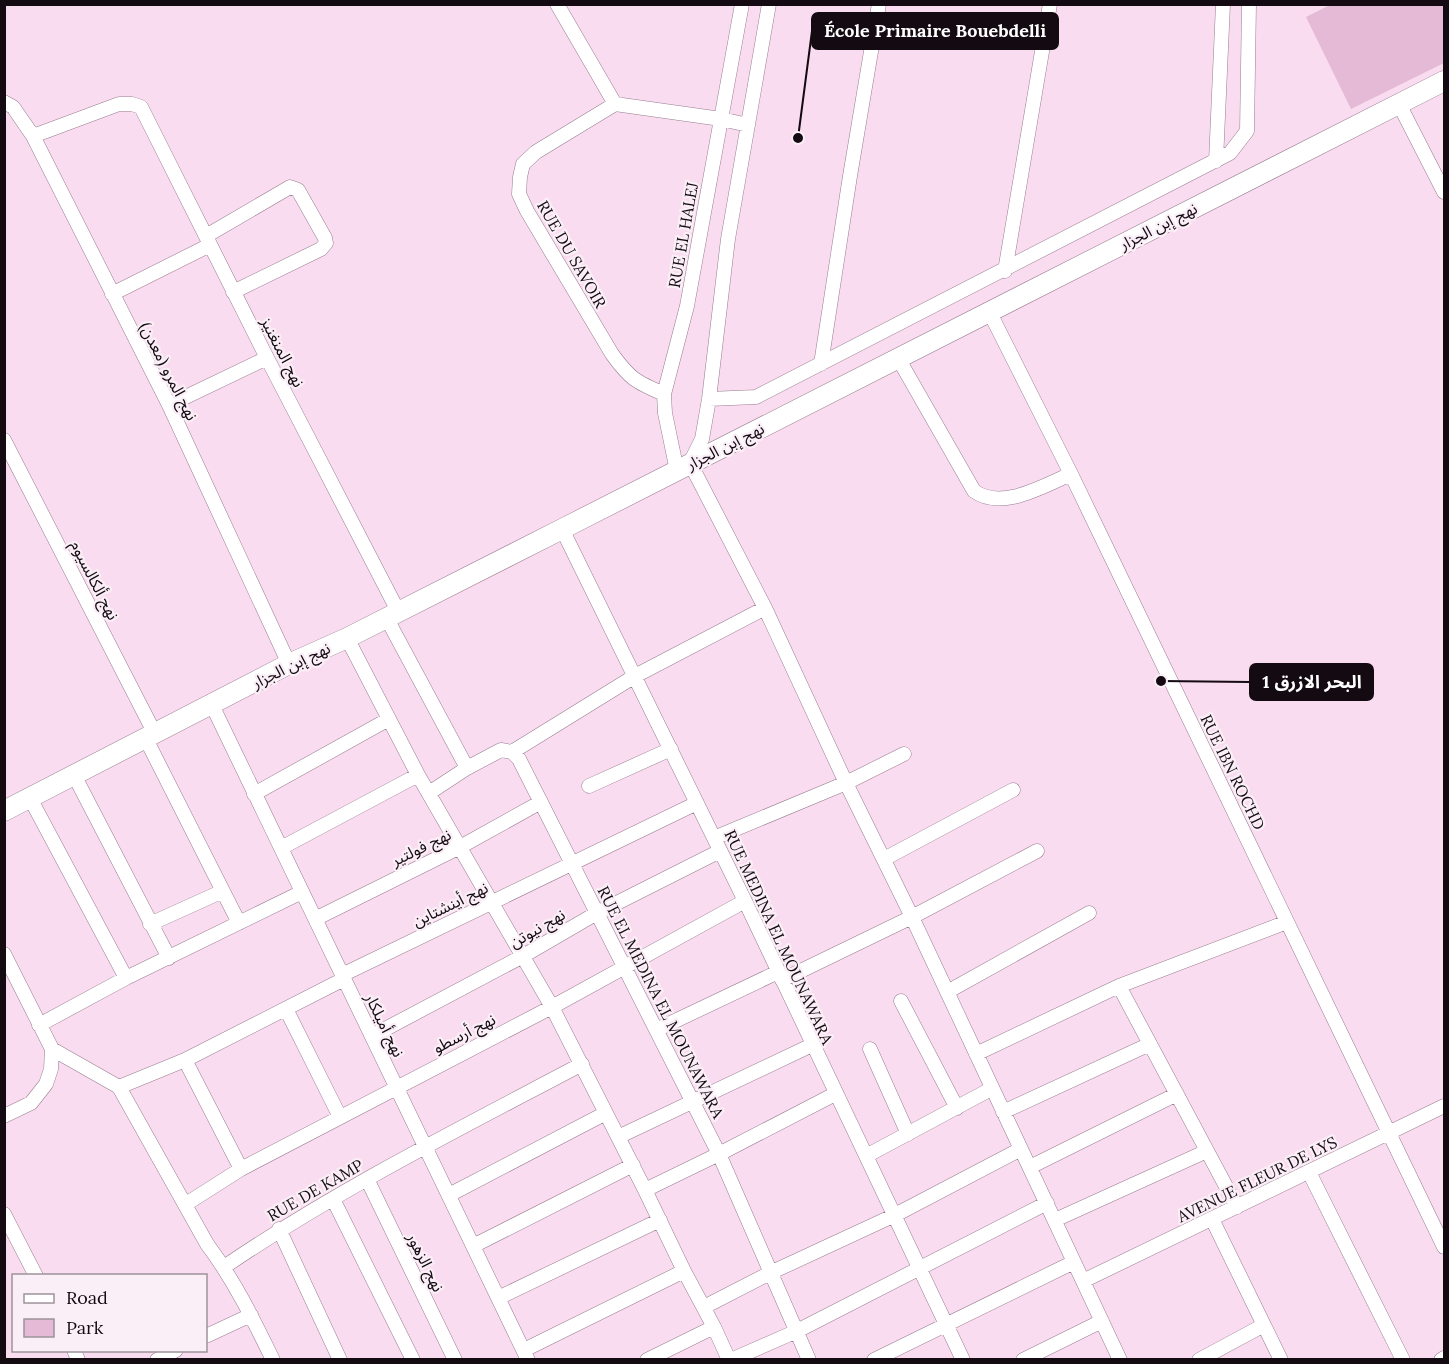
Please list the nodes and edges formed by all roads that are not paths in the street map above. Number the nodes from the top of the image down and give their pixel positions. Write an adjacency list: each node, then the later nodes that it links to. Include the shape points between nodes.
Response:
1 (557, 4): 10 (street)
2 (742, 4): 12 (street, RUE EL HALEJ)
3 (769, 4): 13 (street)
4 (879, 4): 24 (street)
5 (1050, 4): 18 (street)
6 (1223, 4): 15 (street)
7 (1249, 4): 15 (street, via 1247,131 1230,153)
8 (1444, 81): 11 (street, نهج إبن الجزار)
9 (4, 102): 14 (street, نهج المرو (معدن), via 13,106)
10 (615, 104): 12 (street); 25 (street, RUE DU SAVOIR, via 536,152 524,164 519,194 612,354 636,381)
11 (1399, 104): 16 (street); 21 (street, نهج إبن الجزار)
12 (721, 119): 13 (street); 25 (street, RUE EL HALEJ, via 687,306)
13 (748, 125): 26 (street, via 728,239)
14 (33, 136): 17 (street, نهج المنغنيز, via 119,104 141,107); 20 (street, نهج المرو (معدن))
15 (1216, 161): 18 (street)
16 (1444, 192)
17 (208, 240): 19 (street, نهج المنغنيز); 19 (street, via 290,187 298,190 325,238 321,249); 20 (street)
18 (1005, 271): 24 (street)
19 (233, 292): 22 (street, نهج المنغنيز)
20 (112, 294): 27 (street, نهج المرو (معدن))
21 (989, 311): 23 (street, نهج إبن الجزار); 30 (street, RUE IBN ROCHD)
22 (267, 358): 27 (street); 33 (street, نهج المنغنيز)
23 (898, 358): 29 (street, نهج إبن الجزار); 30 (street, via 974,491 981,496 1018,496)
24 (821, 364): 26 (street, via 756,397)
25 (664, 394): 29 (street, RUE EL HALEJ, via 665,413)
26 (709, 399): 29 (street, via 702,439)
27 (169, 405): 35 (street, نهج المرو (معدن))
28 (4, 440): 39 (street, نهج ألكالسيوم)
29 (683, 467): 31 (street, نهج إبن الجزار); 32 (street, RUE EL HALEJ)
30 (1071, 474): 70 (street, RUE IBN ROCHD)
31 (562, 529): 33 (street, نهج إبن الجزار); 36 (street, RUE MEDINA EL MOUNAWARA)
32 (765, 608): 36 (street); 46 (street, RUE EL HALEJ)
33 (392, 614): 34 (street, نهج إبن الجزار); 43 (street, نهج المنغنيز)
34 (347, 638): 35 (street, نهج إبن الجزار); 38 (street)
35 (289, 664): 37 (street, نهج إبن الجزار)
36 (635, 676): 40 (street, RUE MEDINA EL MOUNAWARA); 41 (street)
37 (212, 705): 39 (street, نهج إبن الجزار); 50 (street, نهج أميلكار)
38 (389, 719): 45 (street); 50 (street)
39 (151, 737): 44 (street, نهج إبن الجزار); 62 (street, نهج ألكالسيوم)
40 (671, 749): 47 (street); 53 (street, RUE MEDINA EL MOUNAWARA)
41 (512, 752): 43 (street, via 501,750); 52 (street, RUE EL MEDINA EL MOUNAWARA)
42 (903, 754): 46 (street)
43 (467, 768): 49 (street)
44 (74, 775): 51 (street, نهج إبن الجزار); 72 (street)
45 (418, 775): 49 (street); 57 (street)
46 (846, 783): 55 (street); 60 (street, RUE EL HALEJ)
47 (589, 786)
48 (1012, 790): 60 (street)
49 (429, 793): 56 (street)
50 (254, 794): 57 (street, نهج أميلكار)
51 (30, 798): 54 (street, نهج إبن الجزار); 79 (street)
52 (541, 802): 56 (street, نهج فولتير); 61 (street, RUE EL MEDINA EL MOUNAWARA)
53 (697, 803): 55 (street, RUE MEDINA EL MOUNAWARA); 61 (street, نهج أينشتاين)
54 (4, 811)
55 (714, 838): 58 (street, RUE MEDINA EL MOUNAWARA)
56 (460, 847): 65 (street); 69 (street, نهج فولتير)
57 (281, 848): 63 (street, نهج أميلكار)
58 (720, 851): 64 (street, RUE MEDINA EL MOUNAWARA); 66 (street, نهج نيوتن)
59 (1037, 851): 68 (street)
60 (884, 859): 68 (street, RUE EL HALEJ)
61 (572, 862): 65 (street, نهج أينشتاين); 66 (street, RUE EL MEDINA EL MOUNAWARA)
62 (223, 891): 71 (street, نهج ألكالسيوم); 72 (street)
63 (302, 892): 69 (street, نهج أميلكار); 71 (street)
64 (745, 901): 76 (street, نهج أرسطو); 77 (street, RUE MEDINA EL MOUNAWARA)
65 (492, 902): 73 (street); 78 (street, نهج أينشتاين)
66 (597, 913): 73 (street, نهج نيوتن); 76 (street, RUE EL MEDINA EL MOUNAWARA)
67 (1089, 913): 81 (street)
68 (912, 917): 77 (street); 81 (street, RUE EL HALEJ)
69 (315, 918): 78 (street, نهج أميلكار)
70 (1287, 922): 80 (street); 107 (street, RUE IBN ROCHD)
71 (239, 923): 75 (street)
72 (150, 924): 75 (street)
73 (523, 956): 83 (street); 87 (street, نهج نيوتن)
74 (5, 958): 85 (street)
75 (169, 958): 79 (street)
76 (624, 966): 83 (street, نهج أرسطو); 86 (street, RUE EL MEDINA EL MOUNAWARA)
77 (780, 976): 86 (street); 89 (street, RUE MEDINA EL MOUNAWARA)
78 (343, 977): 84 (street, نهج أينشتاين); 87 (street, نهج أميلكار)
79 (126, 978): 85 (street)
80 (1119, 986): 88 (street); 92 (street)
81 (947, 992): 92 (street, RUE EL HALEJ)
82 (902, 1001): 102 (street)
83 (552, 1007): 94 (street); 96 (street, نهج أرسطو)
84 (286, 1009): 93 (street, نهج أينشتاين); 106 (street)
85 (39, 1025): 90 (street)
86 (656, 1030): 100 (street, RUE EL MEDINA EL MOUNAWARA)
87 (372, 1036): 96 (street, نهج أميلكار)
88 (1150, 1044): 99 (street); 104 (street)
89 (812, 1046): 98 (street, RUE MEDINA EL MOUNAWARA); 100 (street)
90 (52, 1049): 95 (street); 105 (street, via 46,1084 31,1102)
91 (870, 1049): 108 (street)
92 (975, 1054): 97 (street, RUE EL HALEJ)
93 (185, 1060): 95 (street, نهج أينشتاين); 117 (street)
94 (582, 1064): 103 (street); 110 (street, RUE DE KAMP)
95 (119, 1087): 124 (street)
96 (396, 1087): 106 (street, نهج أرسطو); 110 (street, نهج أميلكار)
97 (991, 1089): 102 (street); 104 (street, RUE EL HALEJ)
98 (835, 1094): 113 (street); 114 (street, RUE MEDINA EL MOUNAWARA)
99 (1177, 1094): 112 (street); 116 (street)
100 (693, 1103): 109 (street); 113 (street, RUE EL MEDINA EL MOUNAWARA)
101 (1444, 1106): 107 (street, AVENUE FLEUR DE LYS)
102 (957, 1108): 108 (street)
103 (606, 1113): 109 (street); 121 (street)
104 (1003, 1113): 111 (street, RUE EL HALEJ)
105 (4, 1116)
106 (340, 1117): 117 (street, نهج أرسطو)
107 (1389, 1133): 118 (street, AVENUE FLEUR DE LYS); 133 (street, RUE IBN ROCHD)
108 (908, 1134): 114 (street)
109 (618, 1137): 115 (street)
110 (426, 1147): 119 (street, RUE DE KAMP); 121 (street, نهج أميلكار)
111 (1021, 1149): 116 (street, RUE EL HALEJ); 127 (street)
112 (1208, 1151): 125 (street); 130 (street)
113 (719, 1154): 120 (street); 138 (street, RUE EL MEDINA EL MOUNAWARA)
114 (866, 1156): 127 (street, RUE MEDINA EL MOUNAWARA)
115 (633, 1165): 120 (street); 132 (street)
116 (1030, 1167): 123 (street, RUE EL HALEJ)
117 (241, 1169): 124 (street, نهج أرسطو)
118 (1309, 1172): 125 (street, AVENUE FLEUR DE LYS); 166 (street)
119 (367, 1179): 122 (street, RUE DE KAMP); 156 (street, نهج الزهور)
120 (645, 1190): 129 (street)
121 (448, 1195): 132 (street, نهج أميلكار)
122 (333, 1199): 131 (street, RUE DE KAMP); 155 (street)
123 (1047, 1203): 130 (street, RUE EL HALEJ); 136 (street)
124 (186, 1204): 135 (street)
125 (1238, 1207): 128 (street, AVENUE FLEUR DE LYS)
126 (4, 1214): 139 (street)
127 (895, 1215): 136 (street, RUE MEDINA EL MOUNAWARA); 138 (street)
128 (1212, 1219): 140 (street, AVENUE FLEUR DE LYS); 146 (street)
129 (660, 1220): 137 (street); 141 (street)
130 (1055, 1220): 134 (street, RUE EL HALEJ)
131 (279, 1229): 135 (street, RUE DE KAMP); 154 (street)
132 (473, 1246): 141 (street, نهج أميلكار)
133 (1444, 1247)
134 (1074, 1262): 140 (street, RUE EL HALEJ); 145 (street)
135 (224, 1267): 143 (street)
136 (919, 1270): 145 (street, RUE MEDINA EL MOUNAWARA); 148 (street)
137 (684, 1271): 142 (street); 151 (street)
138 (772, 1272): 142 (street); 148 (street, RUE EL MEDINA EL MOUNAWARA)
139 (35, 1274)
140 (1083, 1281): 144 (street, RUE EL HALEJ)
141 (498, 1298): 151 (street, نهج أميلكار)
142 (704, 1307): 147 (street)
143 (251, 1315): 149 (street); 153 (street)
144 (1102, 1322): 162 (street); 163 (street, RUE EL HALEJ)
145 (946, 1324): 160 (street); 161 (street, RUE MEDINA EL MOUNAWARA)
146 (1264, 1325): 164 (street); 165 (street)
147 (714, 1327): 157 (street); 158 (street)
148 (796, 1331): 158 (street); 159 (street, RUE EL MEDINA EL MOUNAWARA)
149 (207, 1336)
150 (172, 1352): 152 (street)
151 (527, 1357)
152 (157, 1359)
153 (273, 1359)
154 (340, 1359)
155 (413, 1359)
156 (455, 1359)
157 (647, 1359)
158 (730, 1359)
159 (809, 1359)
160 (874, 1359)
161 (963, 1359)
162 (1023, 1359)
163 (1120, 1359)
164 (1198, 1359)
165 (1281, 1359)
166 (1403, 1359)

